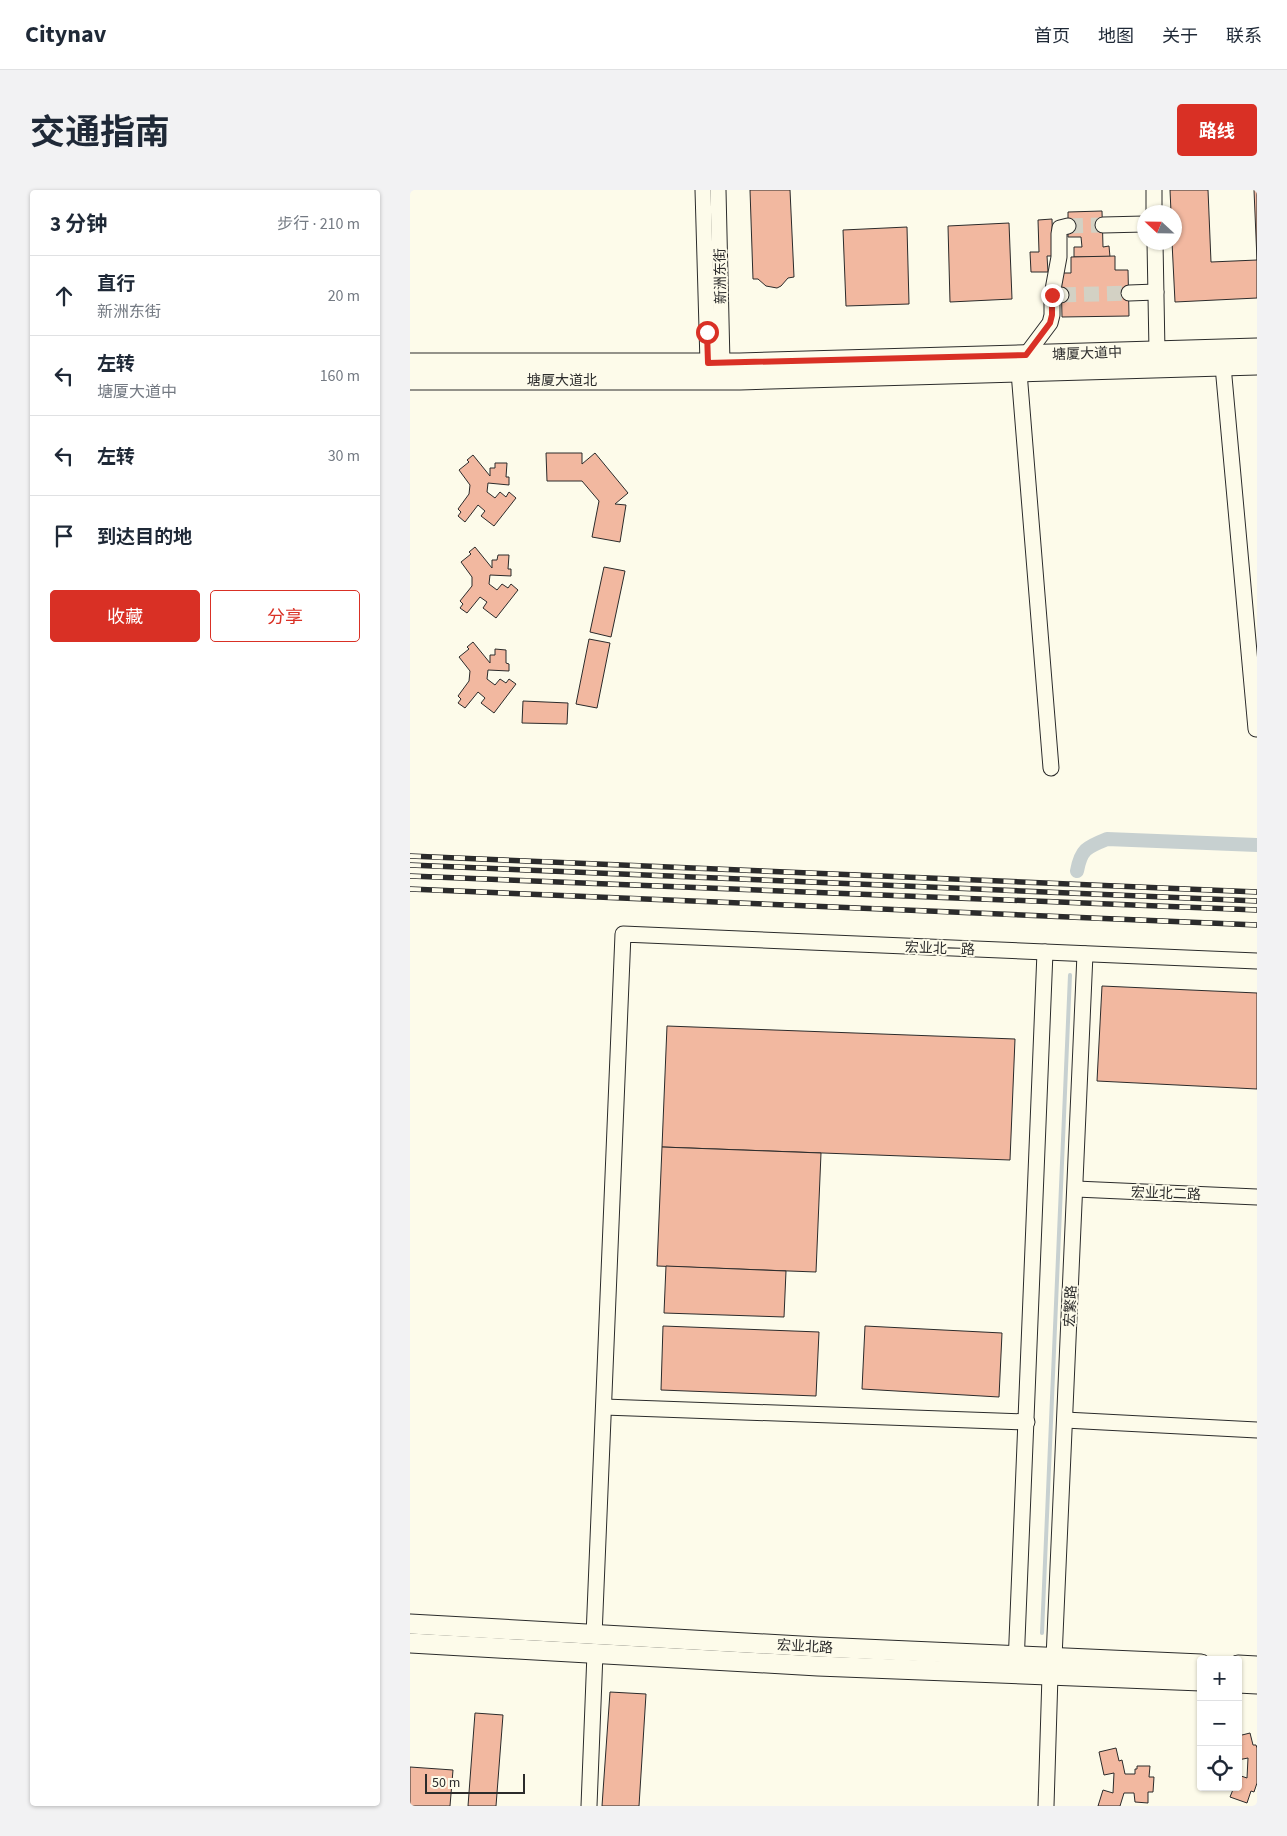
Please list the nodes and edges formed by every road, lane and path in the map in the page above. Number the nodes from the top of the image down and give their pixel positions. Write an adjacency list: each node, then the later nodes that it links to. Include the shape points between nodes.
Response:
1 (703, 190): 17 (street, 新洲东街)
2 (718, 190): 17 (street, 新洲东街)
3 (1154, 190): 4 (street)
4 (1154, 205)
5 (1137, 224): 6 (street)
6 (1103, 225)
7 (1068, 226): 13 (street, via 1060,228 1058,234 1056,295 1050,323)
8 (1155, 250): 9 (street)
9 (1156, 292): 10 (street); 12 (street)
10 (1129, 293)
11 (1257, 348): 12 (main road, 塘厦大道中)
12 (1157, 351): 13 (main road, 塘厦大道中)
13 (1026, 355): 17 (main road, 塘厦大道中)
14 (410, 363): 17 (main road, 塘厦大道北)
15 (1257, 365): 16 (main road, 塘厦大道中)
16 (1224, 366): 18 (main road, 塘厦大道中); 20 (street)
17 (715, 369): 18 (main road, 塘厦大道中); 19 (main road, 塘厦大道北)
18 (1019, 372): 21 (street)
19 (410, 380)
20 (1256, 729)
21 (1051, 768)
22 (1045, 952): 23 (street, 宏业北一路); 27 (street, 宏业北一路, via 623,934); 29 (street)
23 (1086, 954): 24 (street, 宏业北一路); 25 (street, 宏繁路)
24 (1257, 961)
25 (1076, 1189): 26 (street, 宏业北二路); 28 (street, 宏繁路)
26 (1257, 1197)
27 (604, 1407): 29 (street); 33 (street)
28 (1065, 1420): 30 (street); 37 (street, 宏繁路)
29 (1027, 1422): 35 (street)
30 (1257, 1430)
31 (410, 1624): 33 (main road, 宏业北路)
32 (410, 1643): 33 (main road, 宏业北路)
33 (595, 1644): 35 (main road, 宏业北路, via 828,1666); 42 (street)
34 (1197, 1664): 37 (main road, 宏业北路)
35 (1016, 1665): 37 (main road, 宏业北路)
36 (1242, 1665): 38 (main road)
37 (1052, 1666): 39 (main road, 宏业北路); 43 (street, 宏繁路)
38 (1257, 1666)
39 (1197, 1681)
40 (1242, 1683): 41 (main road)
41 (1257, 1684)
42 (588, 1806)
43 (1046, 1806)

